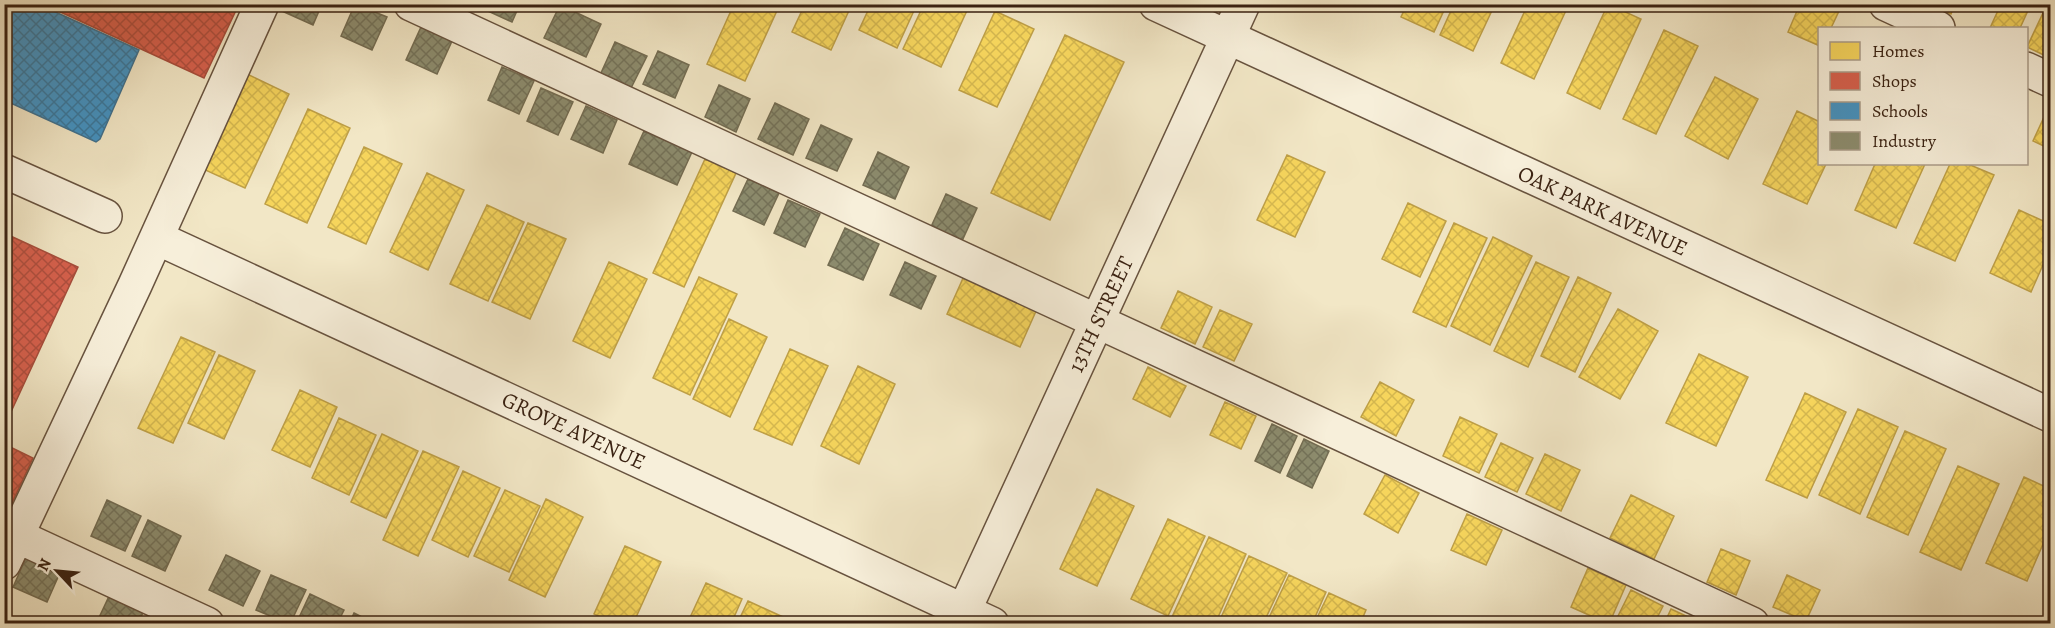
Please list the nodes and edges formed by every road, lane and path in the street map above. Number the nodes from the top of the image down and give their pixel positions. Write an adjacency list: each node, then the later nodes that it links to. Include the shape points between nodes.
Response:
1 (262, 4): 12 (street)
2 (411, 4): 13 (street)
3 (1156, 4): 7 (street, OAK PARK AVENUE)
4 (1243, 4): 7 (street, 13TH STREET)
5 (1886, 4): 6 (street)
6 (1936, 27)
7 (1228, 38): 13 (street, 13TH STREET); 14 (street, OAK PARK AVENUE)
8 (2028, 70): 9 (street)
9 (2050, 80)
10 (4, 171): 11 (street)
11 (105, 216)
12 (157, 237): 15 (street); 16 (street, GROVE AVENUE)
13 (1097, 321): 16 (street, 13TH STREET); 18 (street)
14 (2050, 415)
15 (11, 550): 17 (street)
16 (971, 619)
17 (207, 624)
18 (1752, 624)

